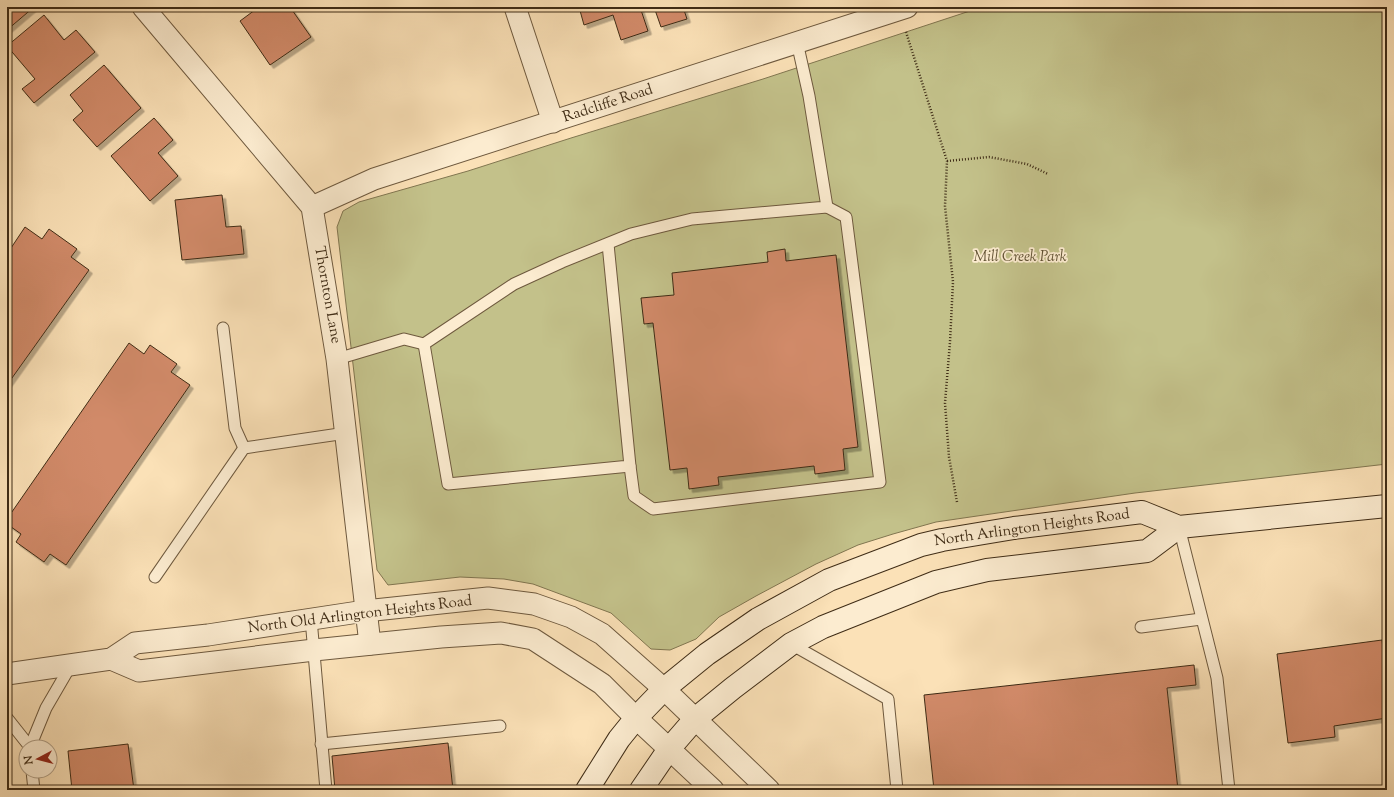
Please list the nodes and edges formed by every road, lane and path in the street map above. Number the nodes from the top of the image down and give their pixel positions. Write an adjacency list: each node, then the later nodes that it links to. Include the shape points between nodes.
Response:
1 (143, 7): 9 (street)
2 (515, 7): 6 (street)
3 (902, 9): 4 (street, Radcliffe Road); 7 (path)
4 (866, 13): 5 (street, Radcliffe Road)
5 (797, 42): 6 (street, Radcliffe Road); 10 (lane, via 809,96)
6 (553, 122): 9 (street, Radcliffe Road, via 374,179)
7 (947, 161): 8 (path, via 989,157 1027,164); 18 (path, via 945,206 952,282 945,403 949,457)
8 (1048, 174)
9 (312, 207): 14 (street, Thornton Lane)
10 (827, 207): 11 (lane, via 692,219 631,234); 17 (lane, via 846,217 880,482 653,509 634,496)
11 (608, 244): 13 (lane, via 514,284); 17 (lane)
12 (223, 328): 16 (lane, via 235,428)
13 (424, 344): 14 (lane, via 404,339); 17 (lane, via 448,484)
14 (337, 359): 15 (street, Thornton Lane)
15 (346, 433): 16 (lane); 22 (street, Thornton Lane)
16 (244, 448): 21 (lane)
17 (630, 466)
18 (957, 502)
19 (1387, 507): 20 (main road, North Arlington Heights Road)
20 (1180, 527): 23 (lane); 27 (main road, via 1147,551 988,570 936,582 823,627); 32 (main road, North Arlington Heights Road, via 1142,512 1014,528 921,545 829,580 758,619)
21 (155, 577)
22 (365, 611): 24 (street, North Old Arlington Heights Road); 26 (street, Thornton Lane); 32 (street, North Old Arlington Heights Road, via 488,598 534,604 571,616 602,634)
23 (1201, 618): 25 (lane); 47 (lane, via 1216,678)
24 (311, 619): 28 (lane); 29 (street, North Old Arlington Heights Road, via 135,643)
25 (1141, 627)
26 (370, 644): 28 (street, North Old Arlington Heights Road); 34 (street, North Old Arlington Heights Road, via 501,633 533,640 602,684)
27 (790, 644): 35 (main road); 46 (lane, via 888,700)
28 (314, 650): 29 (street, North Old Arlington Heights Road, via 139,670); 37 (lane)
29 (111, 659): 30 (street, North Old Arlington Heights Road)
30 (71, 665): 31 (street, North Old Arlington Heights Road); 33 (lane, via 46,708 30,747)
31 (7, 674)
32 (664, 689): 34 (main road, North Arlington Heights Road); 35 (street, North Old Arlington Heights Road)
33 (7, 718)
34 (636, 718): 38 (street, North Old Arlington Heights Road); 42 (main road, North Arlington Heights Road, via 619,739)
35 (695, 720): 38 (main road); 45 (street, North Old Arlington Heights Road)
36 (500, 726): 37 (lane)
37 (321, 744): 41 (lane)
38 (669, 749): 43 (main road); 44 (street, North Old Arlington Heights Road)
39 (33, 779): 40 (lane)
40 (34, 790)
41 (326, 790)
42 (587, 790)
43 (641, 790)
44 (713, 790)
45 (769, 790)
46 (897, 790)
47 (1229, 790)

